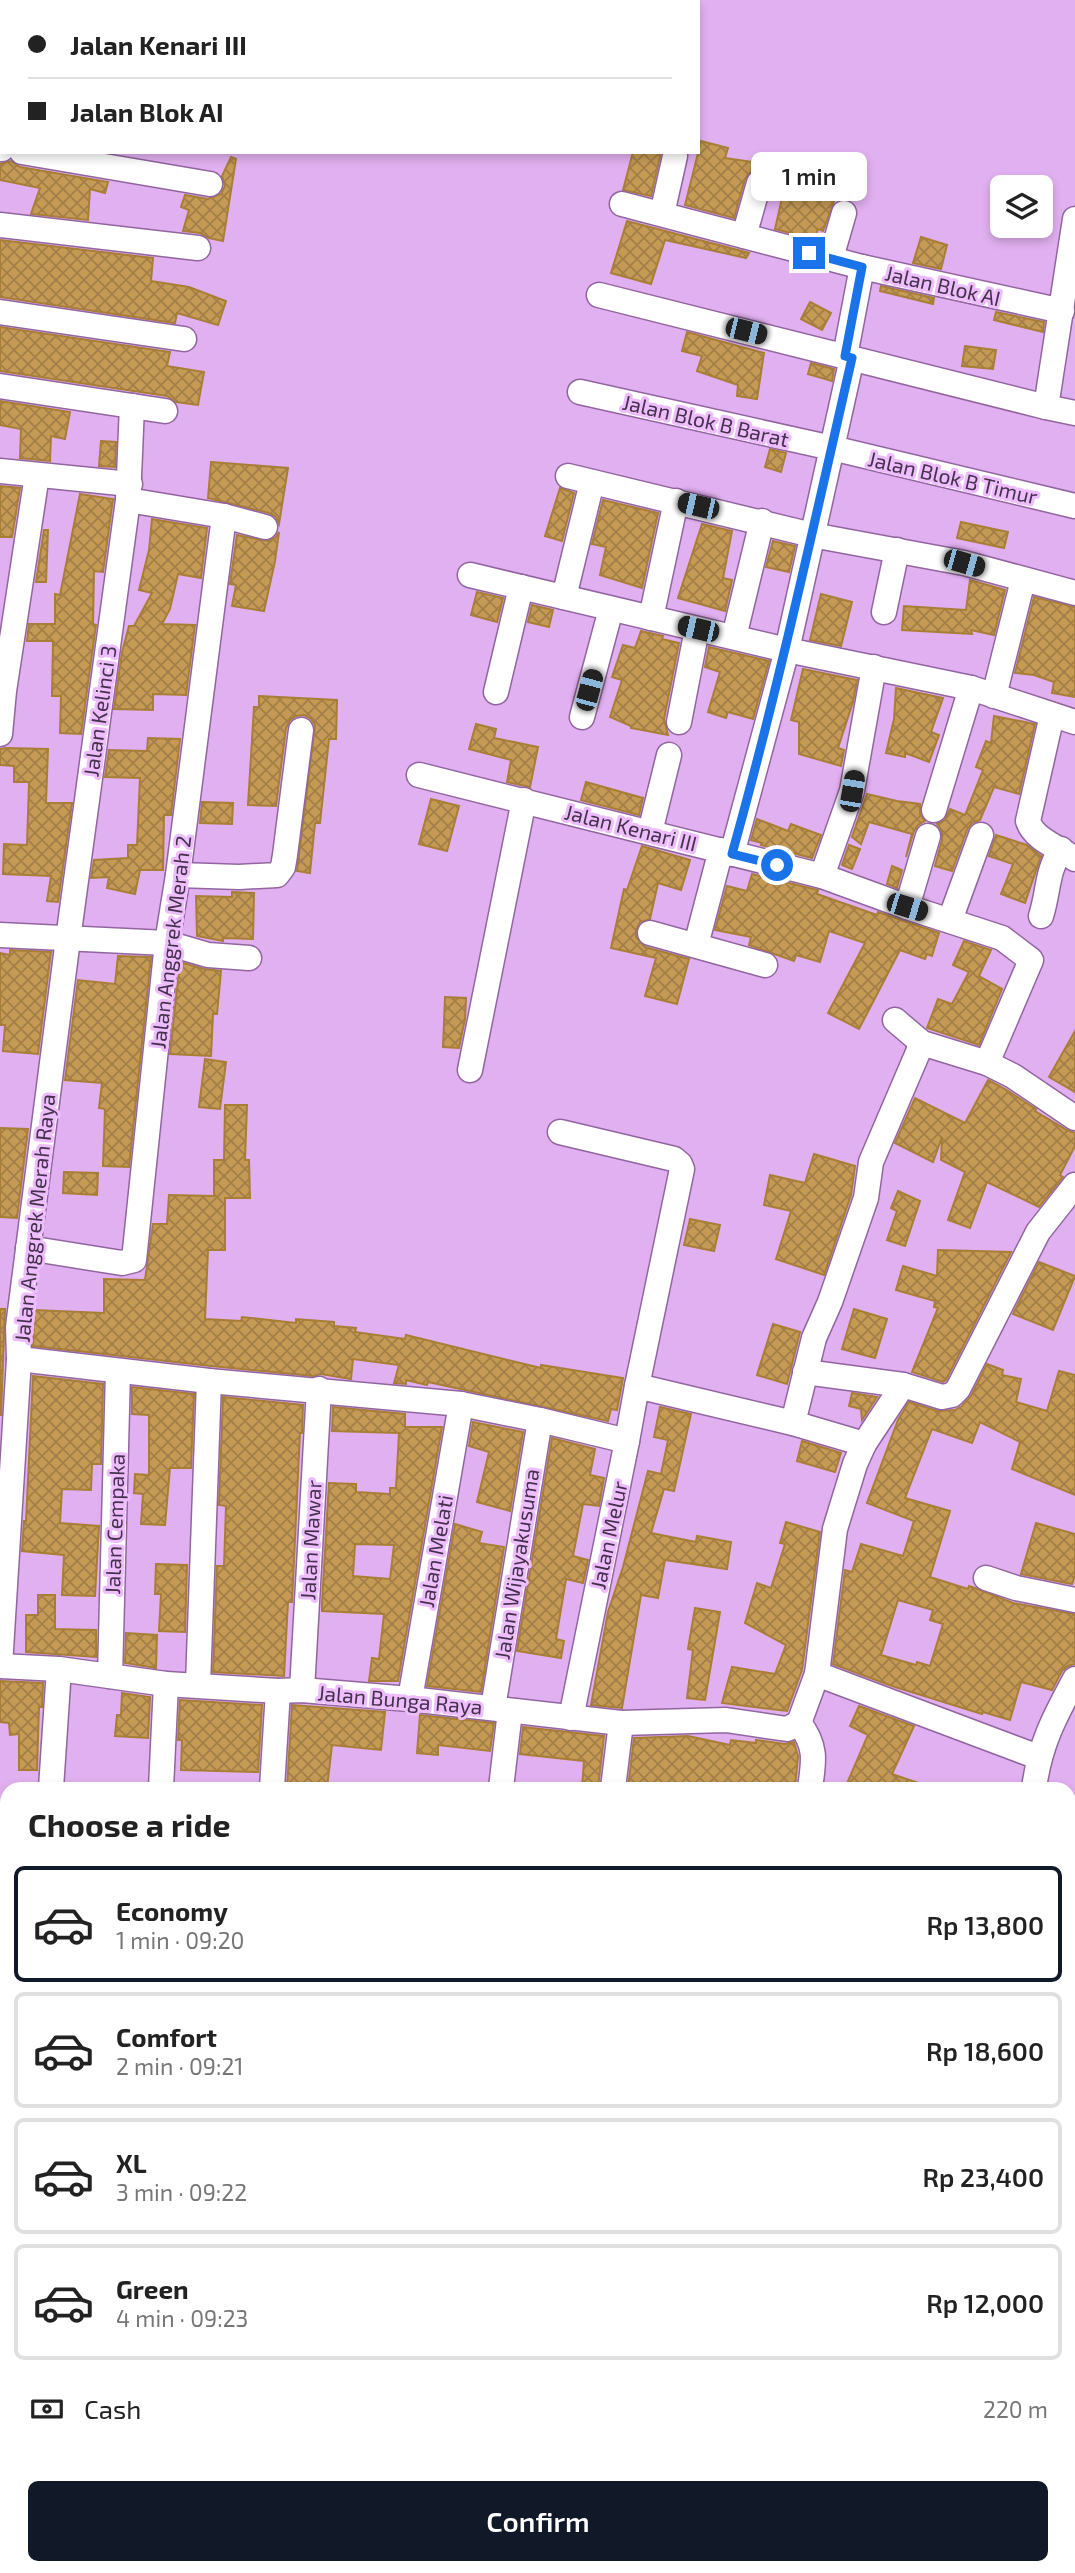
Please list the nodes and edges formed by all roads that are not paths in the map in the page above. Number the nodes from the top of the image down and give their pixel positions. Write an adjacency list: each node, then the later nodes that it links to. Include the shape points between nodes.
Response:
1 (34, 154): 4 (street)
2 (675, 156): 7 (street)
3 (759, 183): 10 (street)
4 (210, 184)
5 (622, 204): 7 (street, Jalan Blok AI)
6 (844, 213): 12 (street)
7 (662, 214): 10 (street, Jalan Blok AI)
8 (1075, 219): 14 (street)
9 (0, 225): 11 (street)
10 (744, 236): 12 (street, Jalan Blok AI)
11 (198, 248)
12 (831, 258): 13 (street, Jalan Blok AI)
13 (862, 267): 16 (street, Jalan Blok AI); 19 (street)
14 (1071, 276): 16 (street)
15 (599, 295): 19 (street)
16 (1062, 311): 23 (street)
17 (0, 312): 18 (street)
18 (184, 340)
19 (848, 357): 23 (street); 26 (street)
20 (0, 386): 22 (street)
21 (580, 392): 26 (street, Jalan Blok B Barat)
22 (132, 406): 24 (street); 29 (street, Jalan Kelinci 3)
23 (1046, 407): 25 (street)
24 (165, 411)
25 (1075, 413)
26 (832, 448): 31 (street, Jalan Blok B Timur); 35 (street)
27 (0, 471): 28 (street)
28 (37, 475): 29 (street); 56 (street)
29 (129, 492): 32 (street); 73 (street, Jalan Kelinci 3)
30 (676, 502): 33 (street); 41 (street, via 580,479); 44 (street)
31 (1075, 506)
32 (224, 516): 34 (street); 66 (street, Jalan Anggrek Merah 2)
33 (762, 522): 35 (street); 46 (street)
34 (265, 527)
35 (812, 535): 36 (street); 47 (street)
36 (897, 550): 38 (street); 43 (street)
37 (470, 575): 39 (street)
38 (1023, 580): 40 (street); 51 (street)
39 (521, 587): 41 (street); 50 (street)
40 (1075, 593)
41 (564, 597): 42 (street)
42 (611, 608): 44 (street); 52 (street)
43 (884, 612)
44 (651, 618): 45 (street)
45 (698, 629): 46 (street); 54 (street)
46 (734, 637): 47 (street)
47 (787, 650): 48 (street); 64 (street, via 748,798)
48 (874, 667): 49 (street); 67 (street, via 852,791)
49 (971, 688): 51 (street); 60 (street)
50 (496, 692)
51 (994, 696): 53 (street)
52 (582, 717)
53 (1064, 718): 65 (street, via 1028,821 1037,835)
54 (679, 722)
55 (302, 730): 66 (street, via 283,867 277,875)
56 (0, 734)
57 (669, 755): 61 (street)
58 (419, 775): 59 (street, Jalan Kenari III)
59 (524, 800): 61 (street, Jalan Kenari III); 81 (street)
60 (934, 810)
61 (650, 832): 64 (street, Jalan Kenari III)
62 (981, 835): 70 (street)
63 (929, 836): 68 (street)
64 (727, 852): 67 (street, Jalan Kenari III); 75 (street)
65 (1068, 853): 69 (street, via 1049,872)
66 (178, 875): 74 (street, Jalan Anggrek Merah 2)
67 (822, 876): 68 (street, Jalan Kenari III)
68 (907, 907): 70 (street, Jalan Kenari III)
69 (1041, 916)
70 (950, 920): 80 (street, Jalan Kenari III, via 1002,938 1031,960)
71 (650, 933): 75 (street)
72 (0, 935): 73 (street)
73 (68, 939): 74 (street); 85 (street, Jalan Anggrek Merah Raya)
74 (167, 943): 76 (street, via 208,955); 85 (street, Jalan Anggrek Merah 2, via 134,1260 122,1263)
75 (696, 945): 77 (street)
76 (249, 958)
77 (765, 965)
78 (895, 1020): 79 (street)
79 (922, 1044): 80 (street); 89 (street, via 871,1162 866,1198)
80 (987, 1063): 82 (street)
81 (470, 1070)
82 (1075, 1118)
83 (560, 1132): 92 (street, Jalan Melur, via 674,1159 682,1169)
84 (1075, 1185): 91 (street, via 1038,1232 958,1389 942,1397)
85 (28, 1248): 86 (street, Jalan Anggrek Merah Raya)
86 (9, 1327): 87 (street, Jalan Anggrek Merah Raya)
87 (19, 1359): 88 (street); 101 (street, Jalan Anggrek Merah Raya)
88 (118, 1371): 90 (street); 104 (street, Jalan Cempaka)
89 (805, 1372): 91 (street); 96 (street)
90 (209, 1381): 93 (street); 107 (street)
91 (903, 1385): 98 (street)
92 (638, 1386): 96 (street); 97 (street, Jalan Melur)
93 (319, 1389): 94 (street); 108 (street, Jalan Mawar)
94 (461, 1404): 95 (street); 109 (street, Jalan Melati)
95 (540, 1420): 97 (street); 110 (street, Jalan Wijayakusuma)
96 (793, 1423): 98 (street)
97 (627, 1441): 111 (street, Jalan Melur)
98 (864, 1444): 103 (street, via 835,1529)
99 (986, 1578): 100 (street)
100 (1075, 1600)
101 (0, 1666): 102 (street, Jalan Bunga Raya)
102 (59, 1669): 104 (street, Jalan Bunga Raya); 115 (street)
103 (817, 1674): 113 (street); 114 (street)
104 (110, 1676): 106 (street, Jalan Bunga Raya)
105 (1075, 1679): 114 (street)
106 (166, 1684): 107 (street, Jalan Bunga Raya); 116 (street)
107 (198, 1684): 108 (street, Jalan Bunga Raya)
108 (290, 1690): 109 (street, Jalan Bunga Raya); 117 (street, Jalan Mawar)
109 (410, 1699): 110 (street, Jalan Bunga Raya)
110 (502, 1709): 111 (street, Jalan Bunga Raya); 118 (street, Jalan Wijayakusuma)
111 (571, 1718): 112 (street, Jalan Bunga Raya)
112 (621, 1723): 113 (street, Jalan Bunga Raya, via 726,1720 787,1728); 119 (street)
113 (799, 1723): 120 (street, via 812,1739)
114 (1038, 1757): 121 (street)
115 (51, 1782)
116 (161, 1782)
117 (273, 1782)
118 (501, 1782)
119 (614, 1782)
120 (811, 1782)
121 (1035, 1782)

